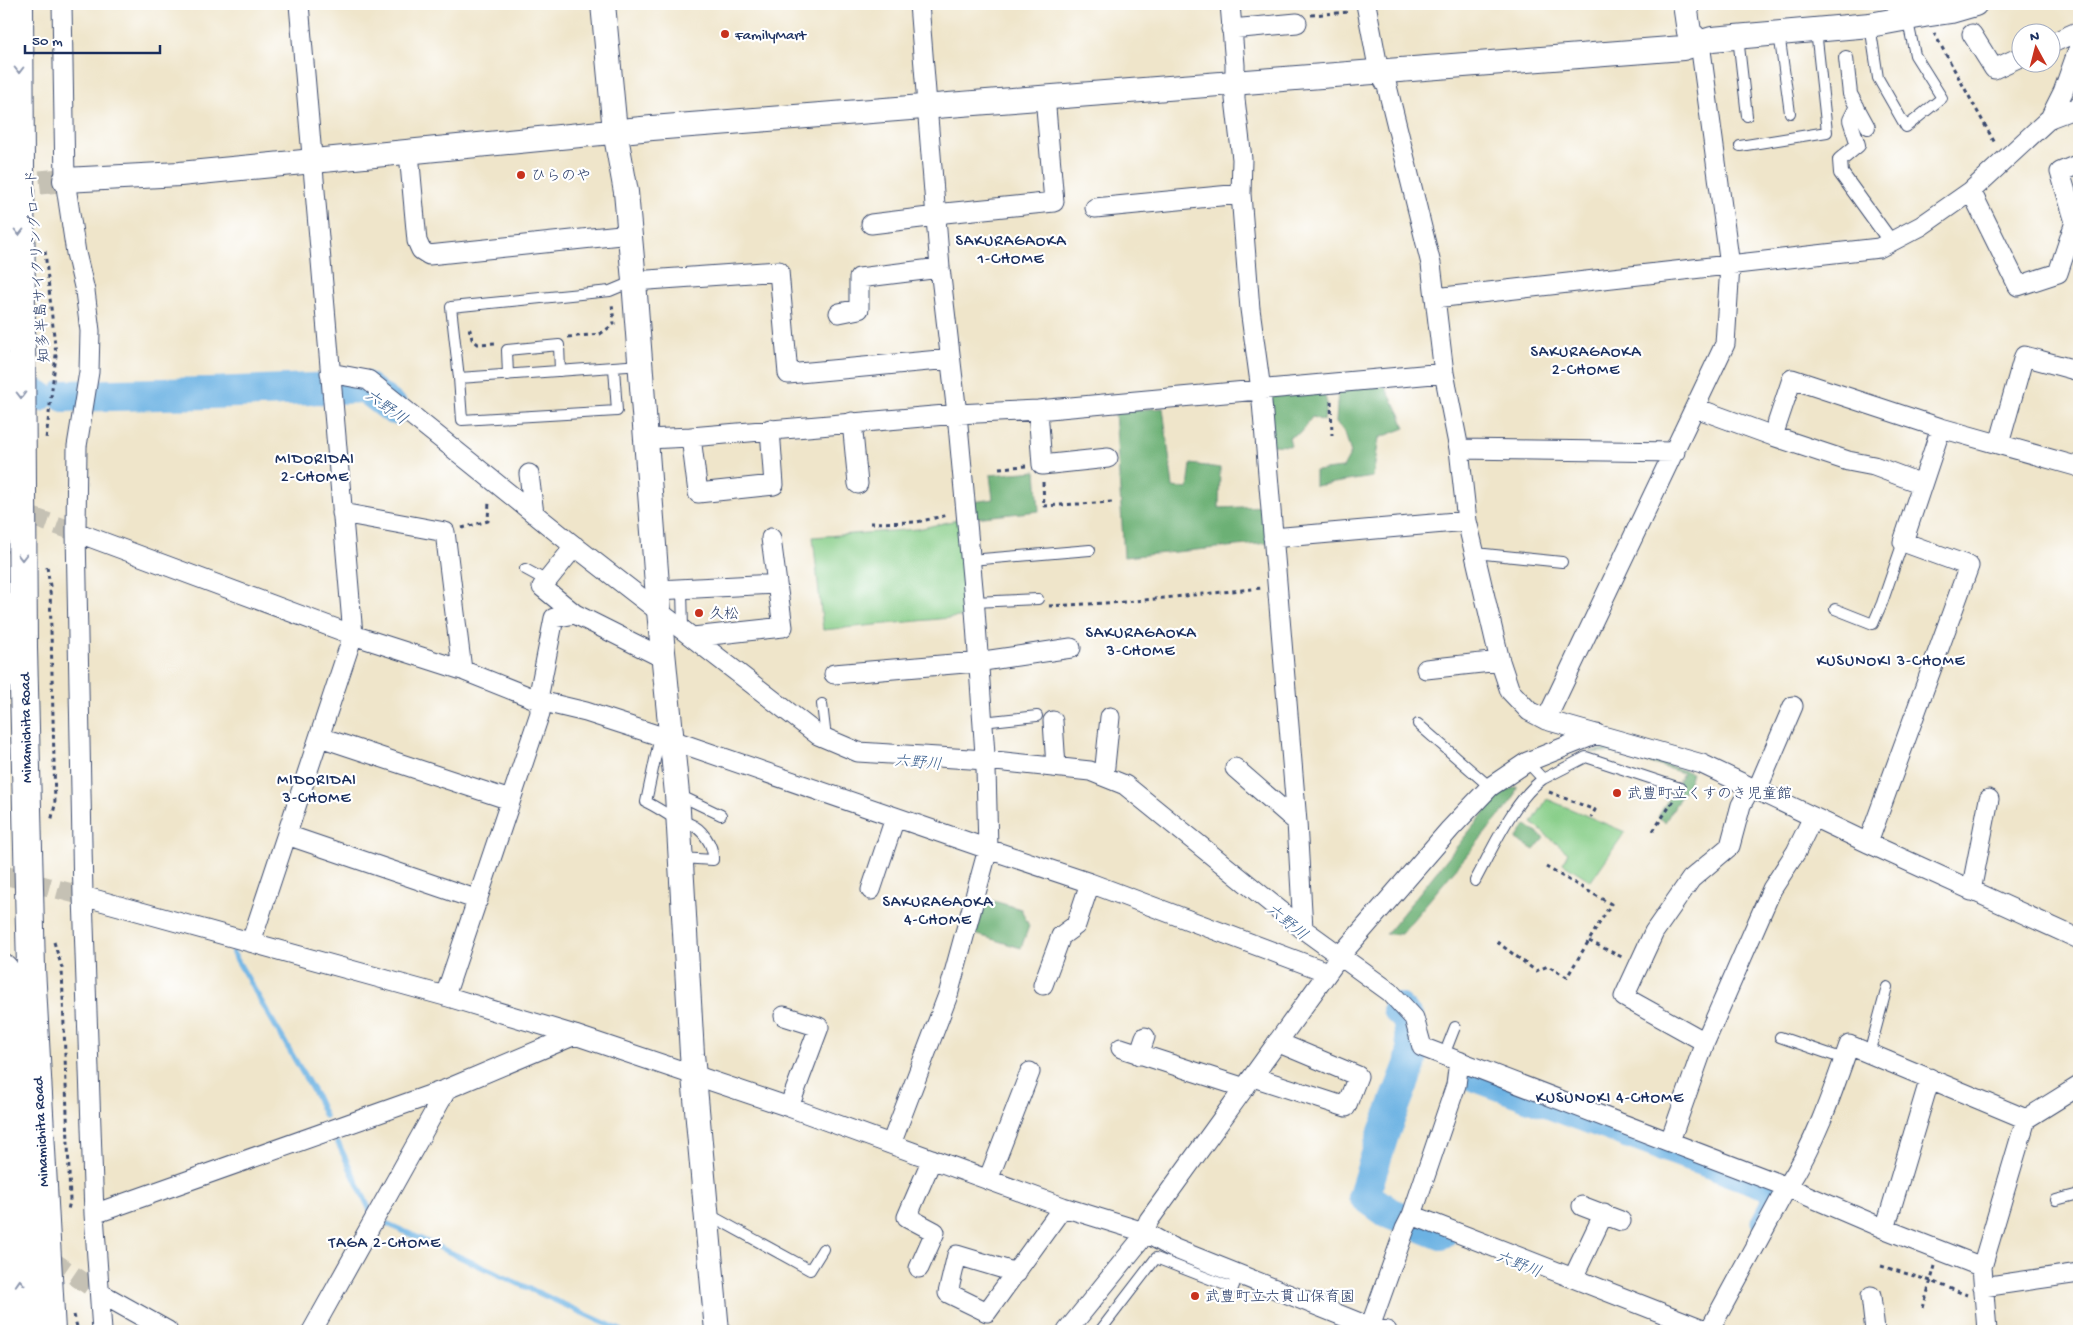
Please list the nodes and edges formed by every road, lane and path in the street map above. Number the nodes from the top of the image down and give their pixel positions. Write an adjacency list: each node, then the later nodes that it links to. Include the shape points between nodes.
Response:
1 (19, 4): 233 (highway, Minamichita Road, one-way to 233, via 24,706 31,968)
2 (62, 4): 41 (street)
3 (299, 4): 38 (street)
4 (603, 4): 35 (street)
5 (919, 4): 28 (street)
6 (1230, 4): 14 (street)
7 (1685, 4): 21 (street, via 1689,32)
8 (1975, 4): 10 (street)
9 (1367, 7): 12 (path, via 1303,15); 25 (street)
10 (1950, 8): 11 (street)
11 (1915, 16): 13 (street); 13 (lane, via 1915,55 1942,98 1906,127 1878,78); 39 (path)
12 (1297, 23): 14 (street)
13 (1870, 25): 15 (street)
14 (1231, 29): 26 (street)
15 (1816, 30): 17 (street); 36 (lane, via 1827,132)
16 (2079, 31): 20 (street)
17 (1779, 33): 19 (street); 31 (lane)
18 (1972, 34): 24 (street, via 1994,69)
19 (1738, 37): 21 (street); 32 (lane)
20 (2060, 40)
21 (1700, 43): 25 (street, via 1684,48); 50 (street)
22 (2079, 47): 33 (street)
23 (1846, 58): 29 (street, via 1850,94)
24 (2010, 62)
25 (1379, 72): 26 (street); 53 (street, via 1387,86 1420,215)
26 (1235, 82): 27 (street); 43 (street, via 1242,159)
27 (1045, 96): 28 (street); 45 (street, via 1054,202)
28 (927, 106): 35 (street); 45 (street)
29 (1857, 106): 34 (street); 48 (street, via 1850,120 1858,145 1840,160 1841,173)
30 (2079, 107): 33 (street)
31 (1790, 113)
32 (1747, 116)
33 (2050, 118): 39 (street)
34 (1868, 126)
35 (615, 131): 37 (street); 47 (street)
36 (1740, 146)
37 (409, 153): 38 (street); 47 (street, via 417,241 421,250 429,255)
38 (313, 160): 41 (street, via 180,174); 63 (street)
39 (2004, 160): 42 (street)
40 (2079, 164): 42 (street, via 2060,172 2075,222 2058,273 2018,286)
41 (65, 180): 94 (street, via 90,331 89,372 78,446)
42 (1971, 191): 48 (street, via 1921,226)
43 (1241, 194): 44 (street); 65 (street)
44 (1095, 208)
45 (937, 216): 46 (street); 51 (street)
46 (871, 224)
47 (630, 234): 52 (street)
48 (1891, 242): 50 (street, via 1879,248)
49 (44, 245): 76 (path, 知多半島サイクリングロード, via 56,355)
50 (1730, 266): 53 (street); 66 (street, via 1725,344)
51 (940, 268): 54 (street, via 859,278 859,309); 55 (street)
52 (634, 281): 55 (street, via 779,271 788,374); 56 (street); 62 (lane, via 610,291 451,307)
53 (1435, 298): 60 (street)
54 (839, 313)
55 (950, 359): 68 (street)
56 (641, 366): 57 (lane); 75 (street)
57 (614, 368): 59 (lane); 62 (lane, via 617,411 462,420)
58 (2076, 369): 77 (street, via 2024,356)
59 (560, 372): 61 (lane); 61 (lane, via 559,345 508,350)
60 (1444, 373): 64 (street); 78 (street)
61 (508, 375): 62 (lane)
62 (459, 378)
63 (330, 380): 90 (street); 91 (street, via 368,380 398,410)
64 (1331, 383): 65 (street); 72 (path)
65 (1260, 390): 67 (street); 97 (street)
66 (1696, 408): 73 (street); 79 (street)
67 (1038, 410): 68 (street); 81 (street)
68 (957, 414): 69 (street); 89 (street)
69 (852, 422): 71 (street); 85 (street)
70 (1941, 428): 73 (street, via 1792,379); 77 (street); 86 (street)
71 (770, 429): 74 (street); 74 (street, via 774,484 698,493)
72 (1332, 436)
73 (1772, 436): 86 (street, via 1848,461 1874,466)
74 (691, 437): 75 (street)
75 (647, 438): 110 (street)
76 (46, 441)
77 (1999, 444): 82 (street)
78 (1459, 448): 79 (street); 92 (street)
79 (1675, 452): 129 (street)
80 (1108, 458): 81 (street)
81 (1042, 465): 83 (path); 88 (path, via 1044,506)
82 (2079, 467)
83 (999, 468)
84 (529, 474): 91 (street)
85 (858, 484)
86 (1922, 484): 98 (street)
87 (490, 499): 95 (path, via 488,521)
88 (1112, 502)
89 (966, 511): 93 (path, via 917,522); 103 (street)
90 (342, 514): 95 (street); 116 (street)
91 (532, 517): 99 (street)
92 (1467, 521): 97 (street); 101 (street)
93 (870, 523)
94 (76, 532): 116 (street); 166 (street)
95 (445, 532): 122 (street)
96 (771, 538): 107 (street)
97 (1273, 538): 108 (street)
98 (1903, 542): 113 (lane, via 1873,624); 158 (street, via 1969,566)
99 (573, 550): 106 (street); 110 (street)
100 (1090, 550): 103 (lane)
101 (1475, 553): 104 (lane); 120 (street)
102 (45, 560): 155 (path, via 50,586 54,795)
103 (970, 560): 111 (street)
104 (1562, 562)
105 (525, 569): 106 (lane)
106 (547, 581): 114 (street, via 542,587)
107 (777, 584): 109 (street); 115 (street, via 783,627)
108 (1277, 586): 112 (path, via 1125,602); 154 (street)
109 (682, 590): 110 (street); 115 (lane)
110 (658, 601): 115 (street); 118 (street)
111 (974, 602): 112 (lane); 119 (street)
112 (1039, 603)
113 (1835, 610)
114 (575, 614): 118 (street); 124 (street, via 554,618)
115 (688, 633): 135 (street)
116 (353, 635): 122 (street); 133 (street)
117 (1071, 648): 119 (street)
118 (663, 658): 134 (street)
119 (977, 662): 123 (street); 130 (street)
120 (1500, 662): 121 (street); 129 (street, via 1510,691 1530,711)
121 (1426, 669)
122 (462, 670): 124 (street)
123 (834, 674)
124 (540, 701): 134 (street, via 586,712); 148 (street, via 540,713)
125 (822, 704): 135 (lane)
126 (1793, 706): 145 (street)
127 (1110, 717): 140 (street)
128 (1045, 718): 130 (lane); 138 (street)
129 (1546, 720): 132 (street)
130 (982, 722): 137 (street)
131 (1418, 724): 142 (lane)
132 (1596, 734): 136 (street); 145 (street, via 1702,764)
133 (320, 737): 148 (street); 157 (street)
134 (665, 738): 146 (street); 152 (street); 153 (lane, via 646,802)
135 (826, 738): 137 (street, via 858,752)
136 (1527, 762): 141 (lane); 142 (street)
137 (986, 763): 138 (street); 159 (street)
138 (1056, 767): 140 (street)
139 (1235, 768): 154 (street)
140 (1104, 776): 168 (street, via 1125,785)
141 (1544, 779): 143 (lane); 144 (lane, via 1586,757)
142 (1490, 787): 174 (street)
143 (1531, 787): 150 (path, via 1595,810); 162 (lane, via 1505,825)
144 (1680, 788): 156 (path)
145 (1754, 789): 151 (street); 175 (street, via 1741,805 1730,846 1691,879 1654,932)
146 (677, 794): 149 (lane); 153 (street)
147 (1990, 799): 165 (street)
148 (510, 800): 167 (street)
149 (721, 814)
150 (1592, 817)
151 (1813, 817): 158 (street); 185 (street, via 1796,852 1772,889)
152 (895, 818): 159 (street); 164 (street)
153 (678, 822): 160 (street); 160 (lane, via 689,823 702,833 713,852 713,860)
154 (1297, 822): 168 (street)
155 (51, 823)
156 (1653, 831)
157 (287, 835): 167 (street); 172 (street)
158 (1868, 843): 165 (street)
159 (988, 849): 163 (street); 199 (street, via 948,995)
160 (681, 858): 191 (street)
161 (1546, 866): 171 (path, via 1611,904)
162 (1475, 881)
163 (1090, 884): 174 (street); 177 (street, via 1076,925 1061,936)
164 (871, 890)
165 (1971, 891): 170 (street)
166 (83, 896): 172 (street); 208 (street)
167 (478, 900): 179 (street)
168 (1303, 929): 174 (street)
169 (52, 933): 210 (path, via 62,968 70,1201)
170 (2079, 939)
171 (1588, 941): 173 (path, via 1567,977 1548,966 1536,971); 175 (path)
172 (252, 942): 179 (street)
173 (1497, 942)
174 (1335, 962): 184 (street); 188 (street, via 1390,992 1414,1018 1422,1047)
175 (1639, 965): 185 (street, via 1624,997)
176 (4, 969): 232 (highway, Minamichita Road, one-way to 176)
177 (1043, 985)
178 (1887, 988): 187 (lane)
179 (445, 996): 182 (street)
180 (784, 1016): 196 (street, via 819,1027)
181 (1455, 1027): 188 (lane)
182 (575, 1035): 191 (street); 195 (street)
183 (1780, 1037): 189 (lane)
184 (1277, 1042): 193 (street); 193 (street, via 1358,1076 1346,1108)
185 (1705, 1042): 198 (street)
186 (1120, 1048): 193 (street, via 1142,1046)
187 (1869, 1054): 189 (street, via 1849,1045); 192 (street)
188 (1452, 1058): 198 (street); 211 (street, via 1456,1084)
189 (1844, 1059): 202 (street, via 1814,1136)
190 (1030, 1072): 201 (street)
191 (694, 1076): 196 (street); 209 (street)
192 (1930, 1078): 197 (street); 213 (street)
193 (1249, 1083): 214 (street, via 1149,1220)
194 (2079, 1086): 197 (street)
195 (447, 1088): 208 (street); 237 (street)
196 (789, 1107): 199 (street)
197 (2026, 1119): 218 (street)
198 (1670, 1142): 202 (street)
199 (891, 1144): 200 (street)
200 (932, 1159): 201 (street); 219 (street, via 908,1217 935,1232)
201 (988, 1180): 206 (street)
202 (1787, 1187): 213 (street); 240 (street)
203 (2079, 1194): 204 (lane)
204 (2056, 1200)
205 (1582, 1206): 207 (street)
206 (1063, 1207): 214 (street); 221 (street)
207 (1604, 1213): 212 (street); 223 (street)
208 (94, 1214): 226 (street)
209 (708, 1214): 215 (lane, via 810,1270); 231 (street)
210 (67, 1219)
211 (1410, 1220): 223 (street); 230 (street)
212 (1621, 1221)
213 (1885, 1229): 216 (street)
214 (1144, 1232): 222 (street, via 1173,1248); 238 (street)
215 (823, 1249)
216 (1940, 1251): 218 (street); 224 (path)
217 (1881, 1266): 224 (path)
218 (1982, 1267): 225 (street)
219 (919, 1268)
220 (2079, 1272): 225 (street)
221 (1017, 1273)
222 (1238, 1274): 230 (street); 239 (lane, via 1233,1288 1156,1258)
223 (1573, 1278): 240 (street)
224 (1931, 1281): 225 (path); 228 (path)
225 (1975, 1292): 242 (street)
226 (100, 1293): 235 (street); 236 (street)
227 (1871, 1296): 241 (street)
228 (1923, 1308)
229 (72, 1310): 234 (path)
230 (1378, 1329)
231 (720, 1330)
232 (23, 1331)
233 (51, 1331)
234 (78, 1331)
235 (102, 1331)
236 (168, 1331)
237 (312, 1331)
238 (1067, 1331)
239 (1100, 1331)
240 (1709, 1331)
241 (1875, 1331)
242 (1987, 1331)

